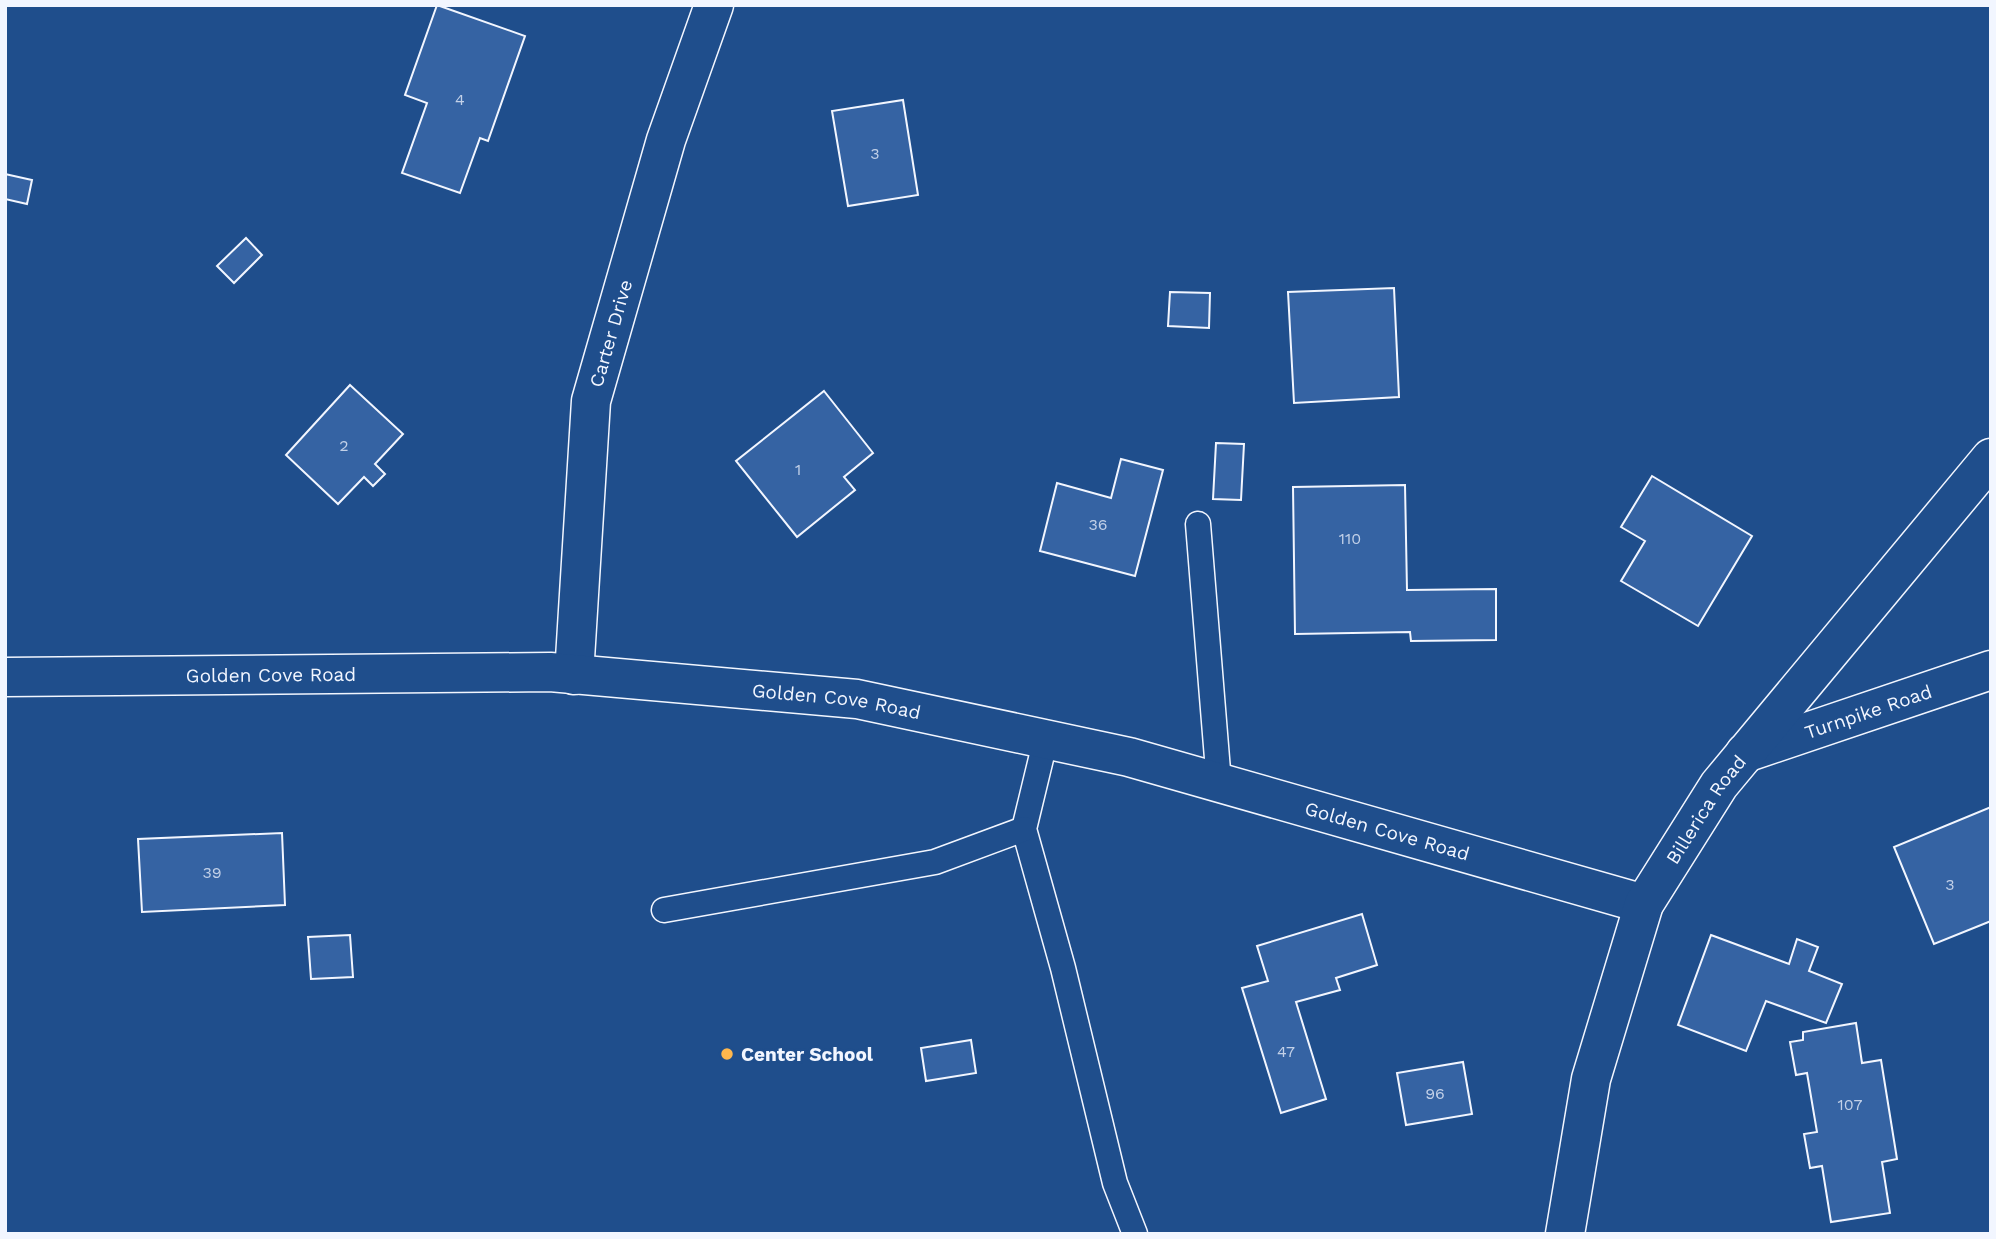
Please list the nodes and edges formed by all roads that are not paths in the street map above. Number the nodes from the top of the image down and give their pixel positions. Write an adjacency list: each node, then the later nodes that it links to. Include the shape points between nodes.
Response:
1 (714, 5): 5 (main road, Carter Drive, via 666,140 591,401)
2 (1991, 458): 8 (main road, Billerica Road)
3 (1198, 524): 9 (lane)
4 (1991, 670): 8 (main road, Turnpike Road)
5 (574, 674): 6 (main road, Golden Cove Road); 7 (main road, Golden Cove Road, via 857,699)
6 (5, 677)
7 (1046, 738): 9 (main road, Golden Cove Road); 10 (lane)
8 (1745, 753): 11 (main road, Billerica Road, via 1718,785)
9 (1219, 783): 11 (main road, Golden Cove Road)
10 (1024, 829): 12 (lane, via 935,862); 13 (lane, via 1115,1182)
11 (1644, 904): 14 (main road, Billerica Road, via 1591,1079)
12 (664, 910)
13 (1135, 1234)
14 (1565, 1234)

